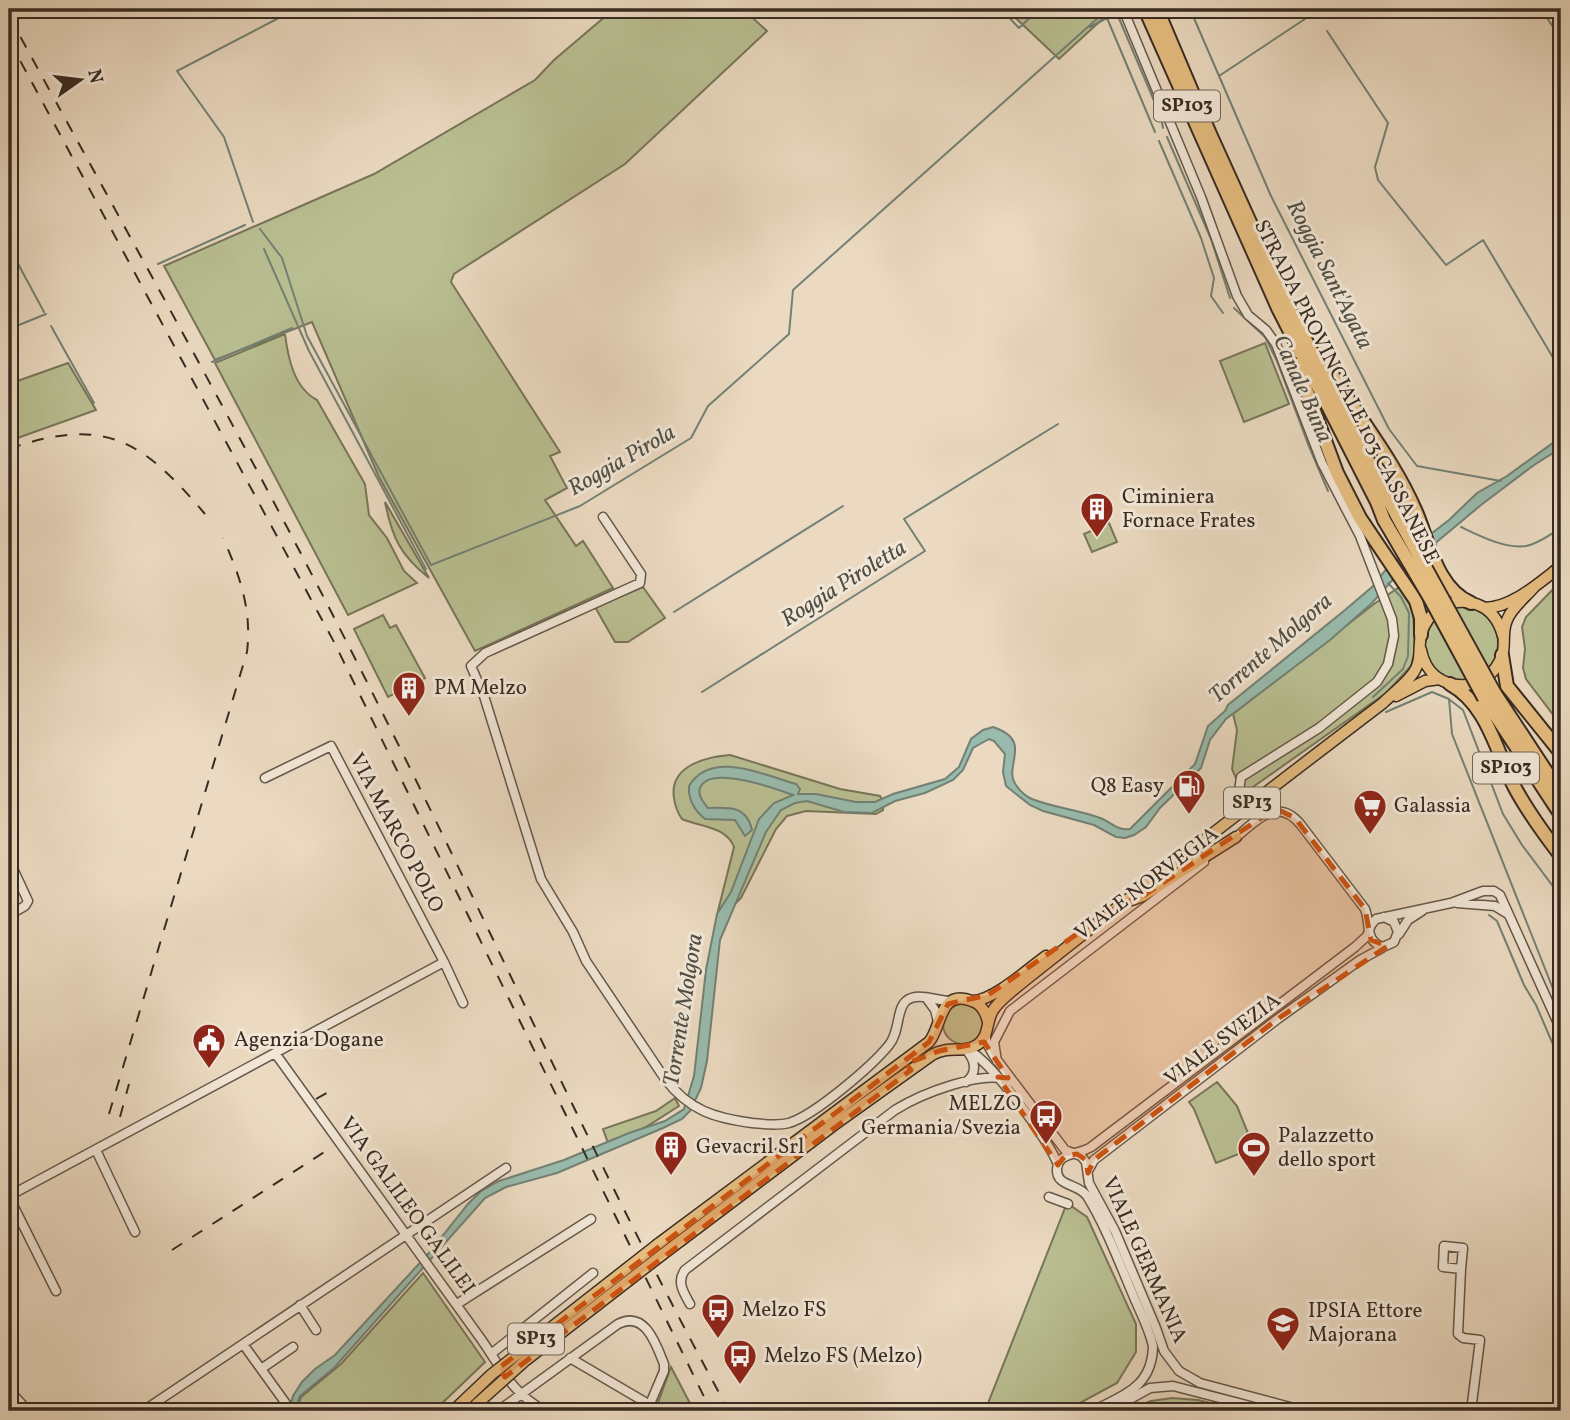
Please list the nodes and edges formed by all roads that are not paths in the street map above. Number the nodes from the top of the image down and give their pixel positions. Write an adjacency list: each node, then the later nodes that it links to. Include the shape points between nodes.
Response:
1 (1123, 9): 22 (street, via 1237,296 1276,344 1321,463 1360,536 1394,633 1382,676 1319,728 1241,777 1238,788)
2 (1145, 9): 5 (highway, STRADA PROVINCIALE 103 CASSANESE / SP103)
3 (1157, 9): 4 (highway, STRADA PROVINCIALE 103 CASSANESE / SP103)
4 (1235, 187): 7 (highway, STRADA PROVINCIALE 103 CASSANESE / SP103); 10 (highway, SP103, via 1249,206 1321,355 1395,470 1443,578)
5 (1230, 203): 7 (highway, STRADA PROVINCIALE 103 CASSANESE / SP103, via 1278,308 1377,502); 12 (highway, SP103, via 1337,473 1360,518 1418,606)
6 (603, 517): 37 (street, via 640,572 640,583 485,653 471,666 541,879 586,961 664,1079 702,1112 765,1125 791,1122 838,1092 887,1048 897,1033 906,1001 918,996)
7 (1390, 517): 17 (highway, STRADA PROVINCIALE 103 CASSANESE / SP103, bridge)
8 (1561, 566): 9 (main road)
9 (1535, 586): 11 (main road, via 1501,605); 13 (main road, via 1510,615)
10 (1471, 603): 11 (main road); 12 (main road, via 1443,606 1429,618)
11 (1484, 608): 13 (main road)
12 (1421, 635): 14 (main road, SP13)
13 (1503, 636): 15 (main road)
14 (1421, 649): 16 (main road, via 1427,666); 18 (main road, SP13, via 1414,672)
15 (1502, 655): 16 (main road, SP13, via 1486,678 1469,685); 19 (highway, SP103, via 1507,686)
16 (1445, 681): 18 (main road, SP13, via 1424,681); 25 (highway, SP103, via 1466,694 1478,709 1526,807)
17 (1489, 695): 21 (highway, STRADA PROVINCIALE 103 CASSANESE / SP103); 23 (highway, STRADA PROVINCIALE 103 CASSANESE / SP103)
18 (1383, 703): 22 (main road, SP13)
19 (1561, 753)
20 (264, 778): 36 (street, VIA MARCO POLO, via 331,746)
21 (1561, 794)
22 (1247, 807): 28 (main road, SP13)
23 (1561, 816)
24 (1236, 837): 28 (main road, via 1143,896); 33 (street, VIALE NORVEGIA, via 1274,811 1293,816 1365,909); 46 (street, VIALE NORVEGIA, via 1011,1010 994,1042)
25 (1561, 856)
26 (9, 860): 30 (street, via 28,903)
27 (1451, 903): 29 (street, VIALE SVEZIA); 31 (street, VIALE SVEZIA, via 1495,906); 31 (street, VIALE SVEZIA, via 1493,890)
28 (1121, 904): 39 (main road, SP13, via 1010,982); 42 (main road, SP13, via 1001,1000)
29 (1427, 908): 32 (street, VIALE SVEZIA); 34 (street, VIALE SVEZIA, via 1408,920)
30 (9, 915)
31 (1510, 916): 43 (street)
32 (1381, 918): 33 (street, VIALE SVEZIA, via 1373,921); 34 (street, via 1395,923)
33 (1369, 931): 35 (street, via 1376,944); 53 (street, VIALE SVEZIA, via 1191,1073 1091,1147)
34 (1397, 937): 35 (street, VIALE SVEZIA)
35 (1388, 946): 56 (street, VIALE SVEZIA, via 1371,953 1279,1018 1094,1160)
36 (444, 962): 40 (street, VIA MARCO POLO); 45 (street)
37 (927, 999): 38 (street); 41 (street)
38 (952, 1001): 39 (main road, SP13); 41 (main road, SP13, via 943,1008)
39 (973, 1001): 42 (main road, via 985,1012)
40 (463, 1003)
41 (938, 1022): 44 (main road, via 942,1039); 64 (main road, SP13, via 929,1042)
42 (987, 1030): 44 (main road, SP13, via 977,1045); 46 (street, via 989,1048)
43 (1561, 1030)
44 (960, 1049): 47 (street, via 976,1053); 49 (street, via 972,1057 974,1068); 64 (main road, SP13, via 932,1055)
45 (275, 1053): 52 (street); 63 (street, VIA GALILEO GALILEI)
46 (997, 1061): 50 (street)
47 (998, 1077): 48 (street); 50 (street); 51 (street)
48 (981, 1079): 49 (street); 51 (street)
49 (964, 1083): 69 (street, via 929,1092 899,1108 685,1270 681,1286)
50 (1014, 1083): 53 (street, via 1065,1150)
51 (1012, 1095): 54 (street)
52 (96, 1150): 58 (street); 62 (street)
53 (1074, 1154): 54 (street); 56 (street, via 1085,1160)
54 (1058, 1165): 57 (street, via 1059,1178)
55 (506, 1168): 63 (street)
56 (1088, 1173): 57 (street, via 1082,1182); 76 (street, VIALE GERMANIA)
57 (1071, 1185): 77 (street, VIALE GERMANIA, via 1085,1194 1111,1242 1152,1341)
58 (9, 1196): 67 (street)
59 (1049, 1197): 60 (street)
60 (1068, 1204)
61 (592, 1219): 68 (street)
62 (135, 1232)
63 (405, 1234): 68 (street, VIA GALILEO GALILEI); 70 (street)
64 (660, 1250): 89 (main road, SP13, bridge, via 492,1374); 90 (main road, SP13, bridge)
65 (1461, 1269): 97 (street, via 1457,1330 1459,1336 1480,1340)
66 (593, 1273): 74 (street)
67 (56, 1291)
68 (457, 1304): 74 (street, VIA GALILEO GALILEI)
69 (690, 1304)
70 (300, 1305): 71 (street); 72 (street)
71 (316, 1330)
72 (243, 1344): 79 (street); 88 (street)
73 (293, 1347): 79 (street)
74 (491, 1354): 82 (street, VIA GALILEO GALILEI)
75 (570, 1358): 82 (street); 85 (street); 85 (street, via 622,1322 636,1320 645,1326 664,1362)
76 (1171, 1360): 77 (street, via 1159,1358); 78 (street)
77 (1149, 1368): 80 (street, via 1151,1381); 93 (street, via 1139,1384)
78 (1177, 1368): 80 (street, via 1176,1379); 96 (street, VIALE GERMANIA, via 1200,1383)
79 (261, 1369): 84 (street)
80 (1163, 1387): 94 (street, via 1145,1390); 95 (street, via 1185,1388)
81 (9, 1390): 87 (street)
82 (519, 1394): 91 (street); 92 (street, VIA GALILEO GALILEI)
83 (9, 1402): 86 (street)
84 (287, 1405)
85 (649, 1408)
86 (17, 1411)
87 (29, 1411)
88 (143, 1411)
89 (453, 1411)
90 (469, 1411)
91 (498, 1411)
92 (545, 1411)
93 (1093, 1411)
94 (1110, 1411)
95 (1270, 1411)
96 (1305, 1411)
97 (1471, 1411)

